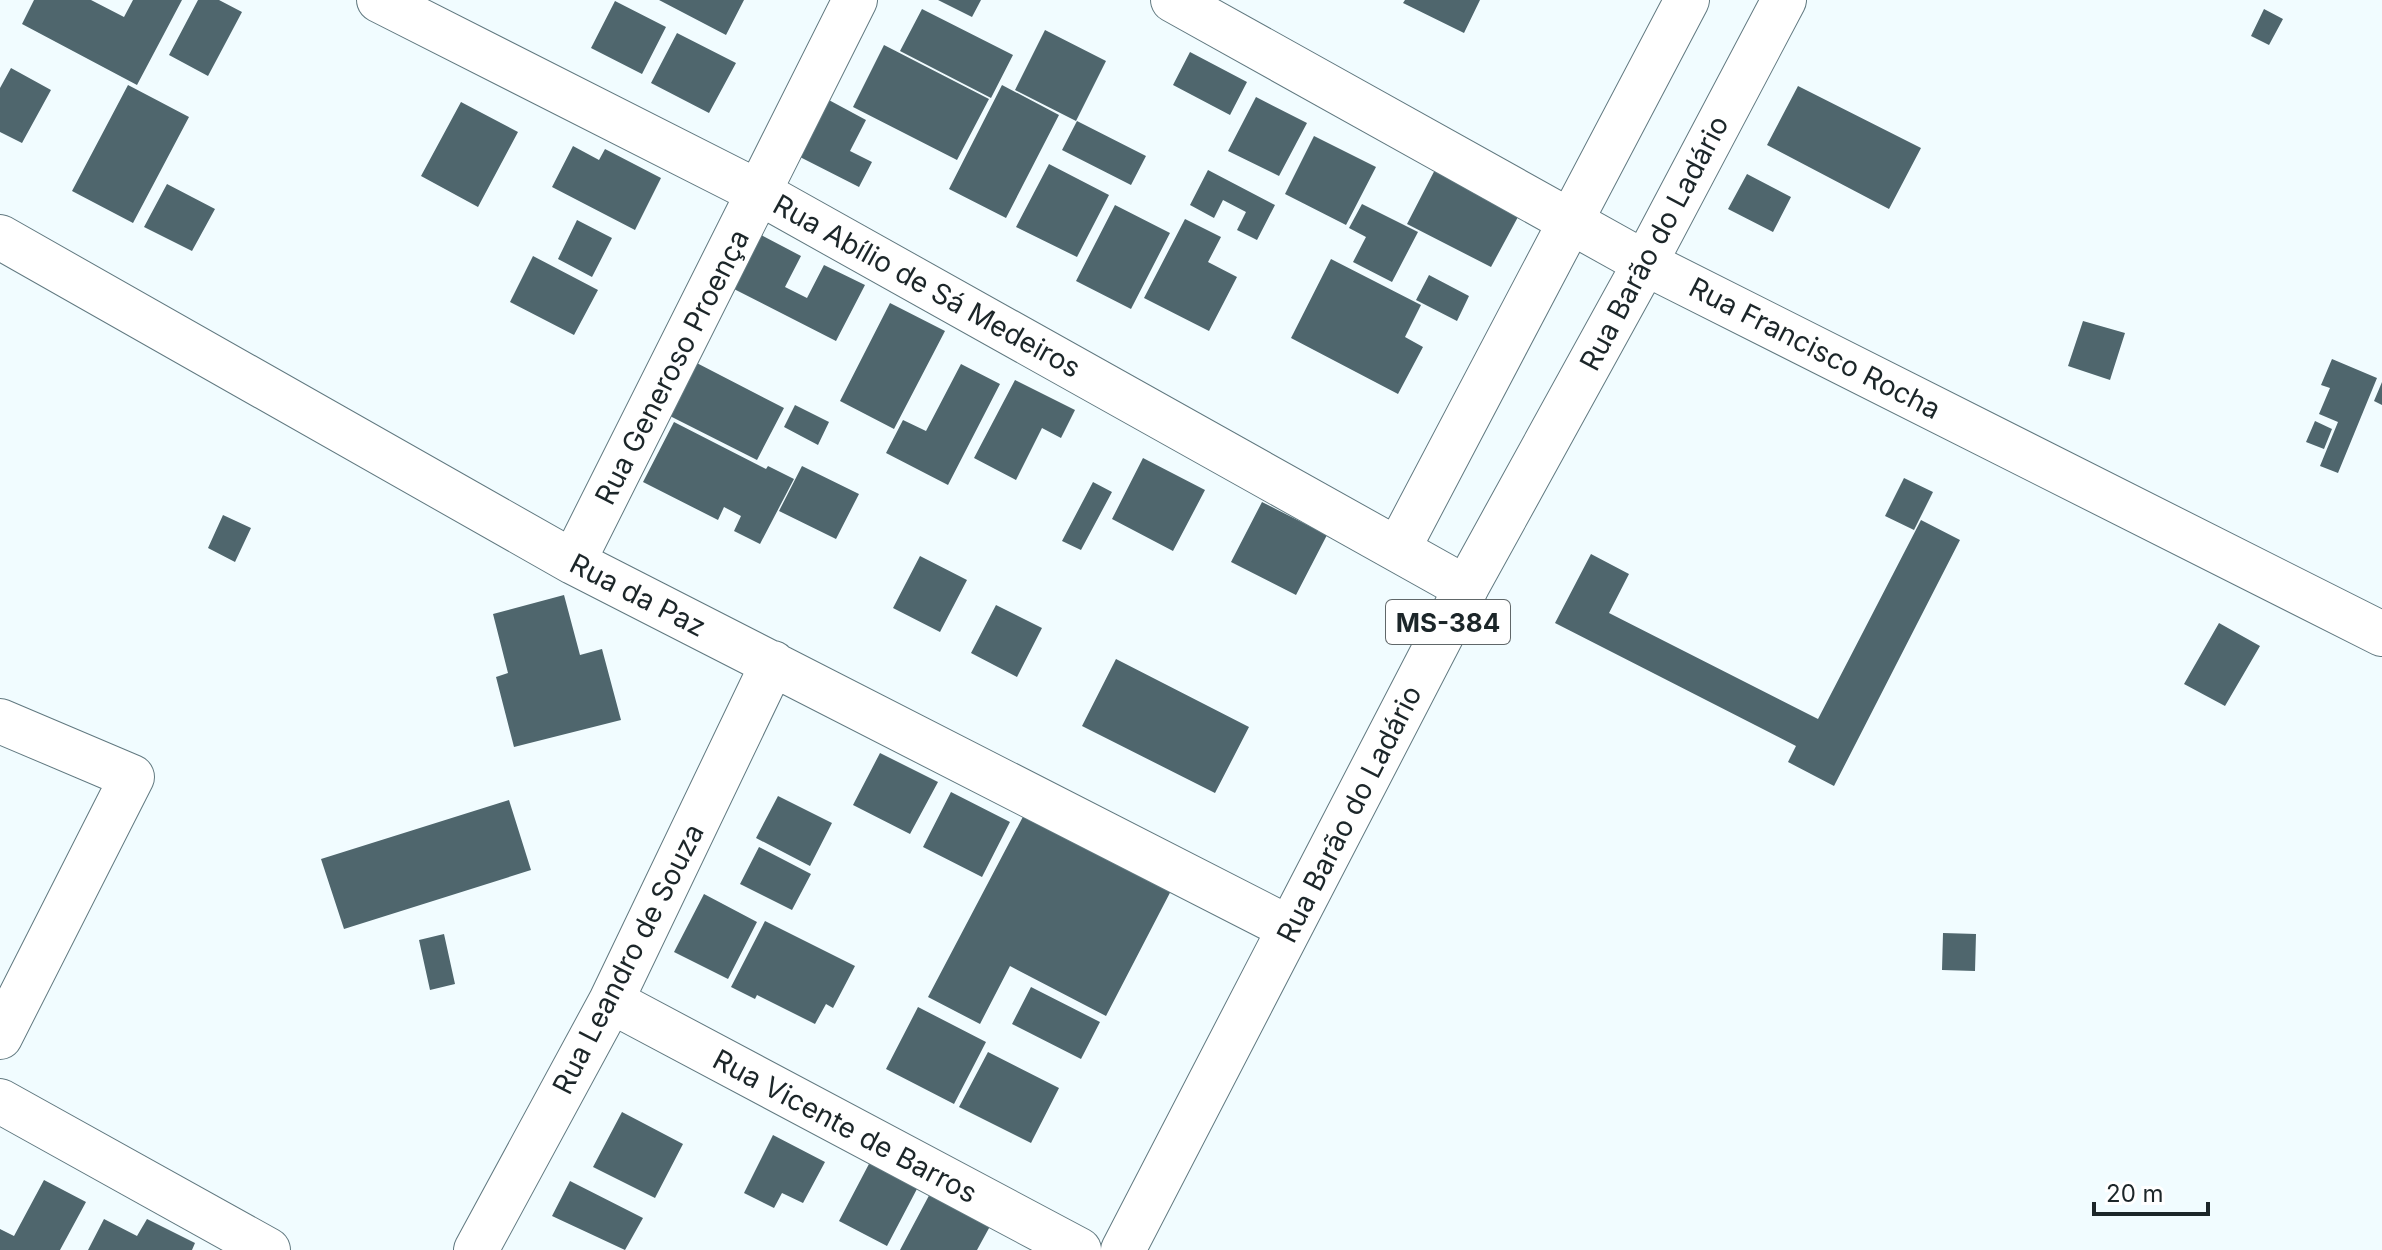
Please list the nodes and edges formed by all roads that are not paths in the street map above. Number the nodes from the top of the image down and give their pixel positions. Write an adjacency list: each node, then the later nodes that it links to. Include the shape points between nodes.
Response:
1 (379, 0): 6 (street, Rua Abílio de Sá Medeiros)
2 (855, 0): 6 (street, Rua Generoso Proença)
3 (1173, 0): 7 (street, Rua Francisco Rocha)
4 (1687, 0): 7 (street)
5 (1784, 0): 9 (street, Rua Barão do Ladário / MS-384)
6 (760, 193): 10 (street, Rua Abílio de Sá Medeiros); 11 (street, Rua Generoso Proença)
7 (1571, 221): 9 (street, Rua Francisco Rocha); 10 (street)
8 (0, 237): 11 (street, Rua da Paz)
9 (1645, 263): 12 (street, Rua Barão do Ladário / MS-384); 13 (street, Rua Francisco Rocha)
10 (1398, 549): 12 (street, Rua Abílio de Sá Medeiros)
11 (573, 562): 14 (street, Rua da Paz)
12 (1466, 588): 16 (street, Rua Barão do Ladário / MS-384)
13 (2382, 634)
14 (773, 663): 16 (street, Rua da Paz); 17 (street, Rua Leandro de Souza)
15 (0, 721): 18 (street, via 132,777)
16 (1289, 928): 23 (street, Rua Barão do Ladário / MS-384)
17 (611, 1001): 21 (street, Rua Leandro de Souza); 22 (street, Rua Vicente de Barros)
18 (0, 1037)
19 (0, 1101): 20 (street)
20 (268, 1250)
21 (476, 1250)
22 (1079, 1250)
23 (1123, 1250)

